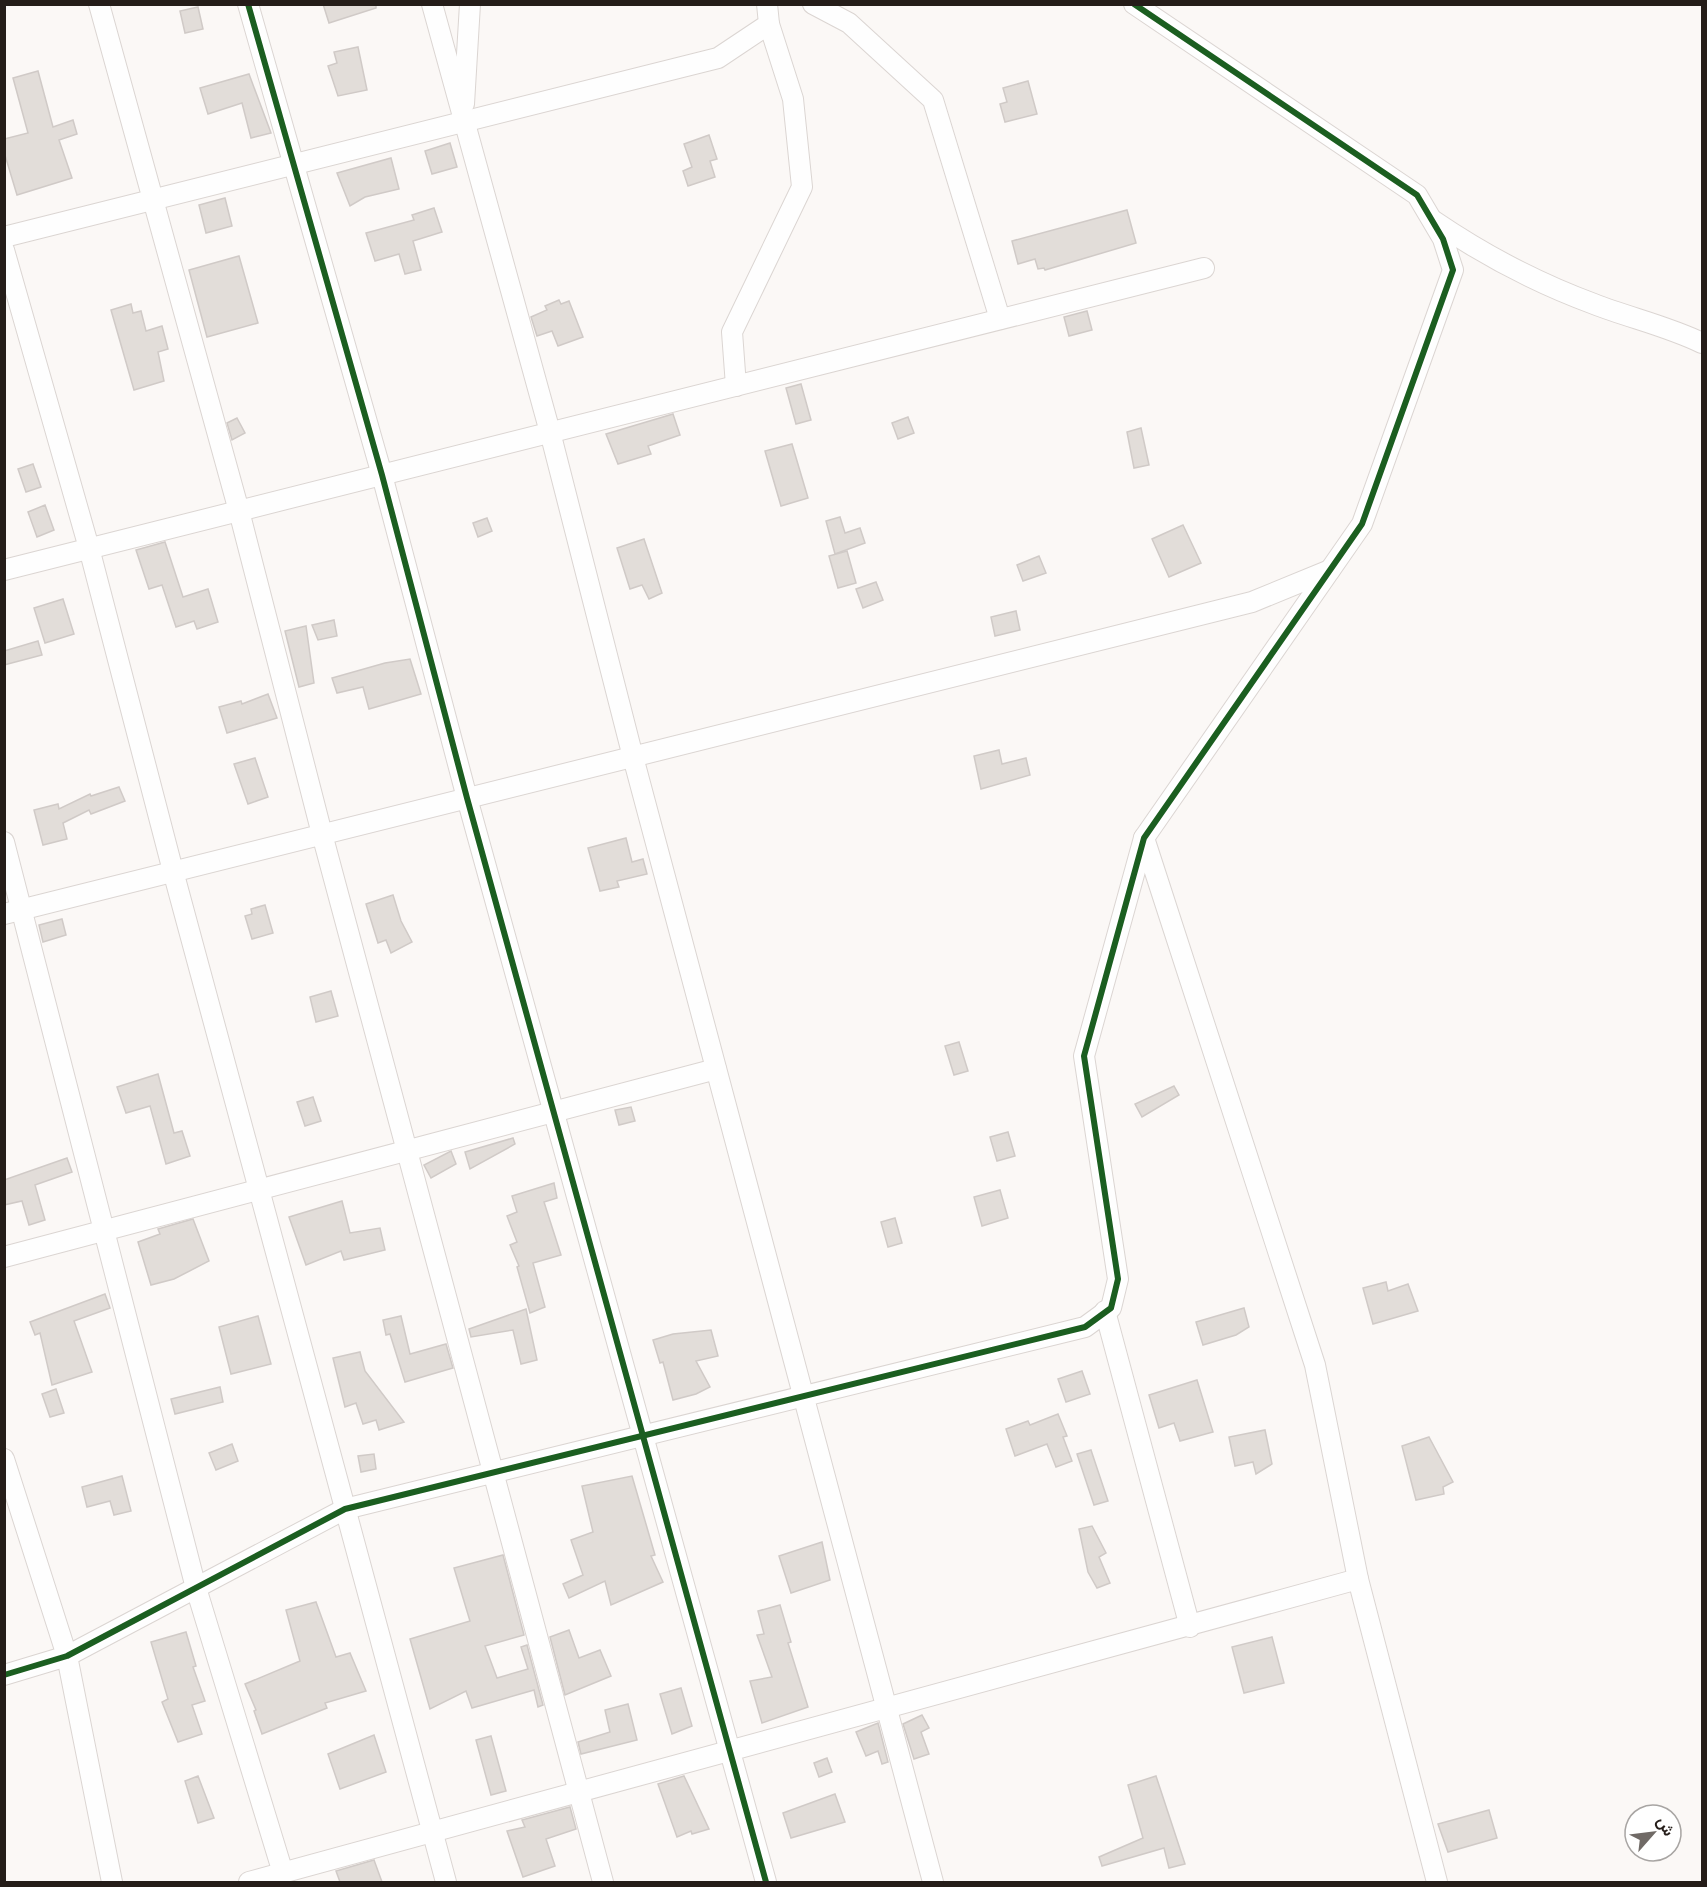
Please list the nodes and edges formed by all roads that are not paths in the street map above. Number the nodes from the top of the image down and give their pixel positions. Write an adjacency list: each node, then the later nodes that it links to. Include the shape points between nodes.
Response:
1 (99, 4): 10 (street)
2 (248, 4): 9 (street)
3 (432, 4): 8 (street)
4 (470, 4): 8 (street)
5 (813, 4): 15 (street, via 849,23 933,100)
6 (1134, 4): 11 (street, via 1417,195)
7 (768, 14): 8 (street, via 718,58); 17 (street, via 793,99 802,187 732,332)
8 (463, 122): 9 (street); 18 (street)
9 (292, 165): 10 (street); 19 (street)
10 (151, 201): 12 (street); 20 (street)
11 (1430, 218): 16 (street, via 1527,276); 23 (street, via 1443,239 1453,270 1362,524)
12 (4, 237)
13 (4, 250): 21 (street)
14 (1204, 268): 15 (street)
15 (1000, 319): 17 (street)
16 (1702, 343)
17 (736, 386): 18 (street)
18 (550, 432): 19 (street); 24 (street)
19 (381, 475): 20 (street); 25 (street)
20 (239, 511): 21 (street); 26 (street)
21 (89, 548): 22 (street); 29 (street)
22 (4, 570)
23 (1330, 570): 24 (street, via 1252,602); 27 (street)
24 (633, 757): 25 (street); 31 (street)
25 (467, 798): 26 (street); 32 (street)
26 (322, 834): 29 (street); 33 (street)
27 (1144, 838): 37 (street, via 1083,1056 1118,1279 1110,1308); 43 (street, via 1315,1365)
28 (4, 842): 30 (street)
29 (173, 871): 30 (street); 34 (street)
30 (14, 912): 35 (street)
31 (716, 1069): 32 (street); 38 (street)
32 (553, 1112): 33 (street); 39 (street)
33 (407, 1150): 34 (street); 41 (street)
34 (258, 1190): 35 (street); 42 (street)
35 (105, 1231): 36 (street); 44 (street)
36 (4, 1257)
37 (1105, 1311): 38 (street, via 1085,1327); 45 (street)
38 (804, 1397): 39 (street); 48 (street)
39 (643, 1436): 41 (street); 49 (street)
40 (4, 1459): 46 (street)
41 (494, 1473): 42 (street); 50 (street)
42 (345, 1509): 44 (street); 51 (street)
43 (1358, 1580): 45 (street); 59 (street)
44 (196, 1587): 46 (street); 52 (street)
45 (1190, 1627): 48 (street)
46 (67, 1656): 47 (street); 53 (street)
47 (4, 1674)
48 (887, 1709): 49 (street); 58 (street)
49 (730, 1751): 50 (street); 57 (street)
50 (579, 1792): 51 (street); 56 (street)
51 (432, 1832): 52 (street); 55 (street)
52 (283, 1873): 54 (street)
53 (112, 1882)
54 (249, 1882)
55 (446, 1882)
56 (603, 1882)
57 (766, 1882)
58 (933, 1882)
59 (1437, 1882)

